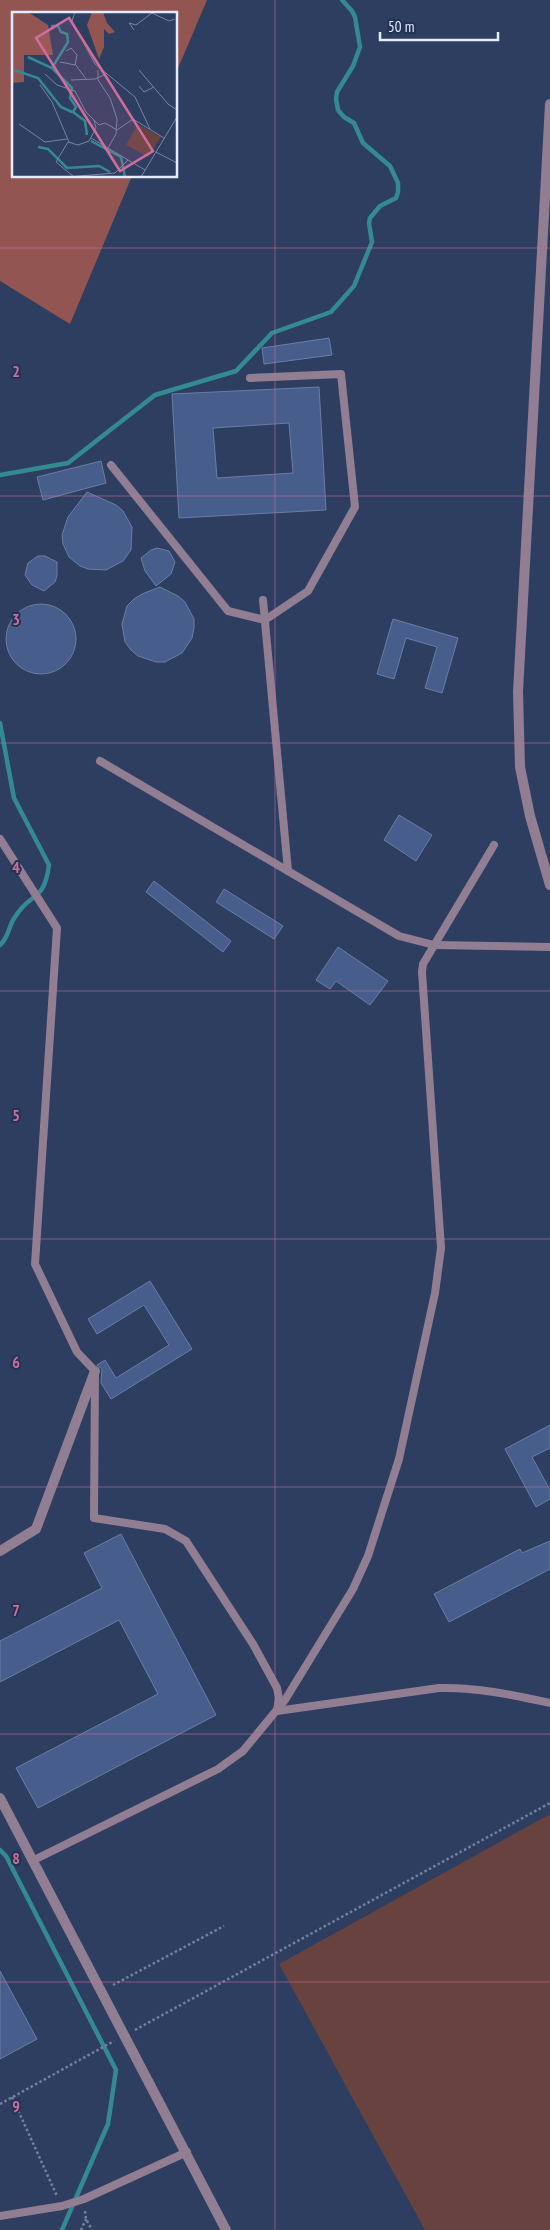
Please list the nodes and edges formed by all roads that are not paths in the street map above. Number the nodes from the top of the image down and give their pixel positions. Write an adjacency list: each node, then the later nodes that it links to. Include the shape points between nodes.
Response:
1 (550, 104): 10 (street, via 518,692 520,767)
2 (250, 378): 5 (lane, via 342,374 355,507 308,591)
3 (111, 465): 5 (lane, via 228,612)
4 (263, 600): 5 (lane)
5 (265, 620): 9 (lane)
6 (100, 761): 9 (lane)
7 (0, 839): 13 (lane, via 57,928 34,1264 77,1352)
8 (494, 845): 11 (lane)
9 (288, 870): 11 (lane, via 399,936)
10 (550, 885)
11 (434, 945): 12 (lane); 16 (lane, via 422,972 440,1240 435,1293 399,1459 368,1556 353,1589)
12 (550, 947)
13 (95, 1371): 14 (street, via 36,1530); 16 (lane, via 94,1518 165,1530 186,1541 277,1688)
14 (0, 1551)
15 (550, 1703): 16 (lane, via 495,1691 439,1688)
16 (277, 1711): 18 (lane, via 243,1752 218,1768)
17 (0, 1798): 18 (street)
18 (34, 1860): 19 (street)
19 (187, 2152): 20 (lane, via 97,2194 62,2206); 21 (street)
20 (0, 2216)
21 (226, 2230)

